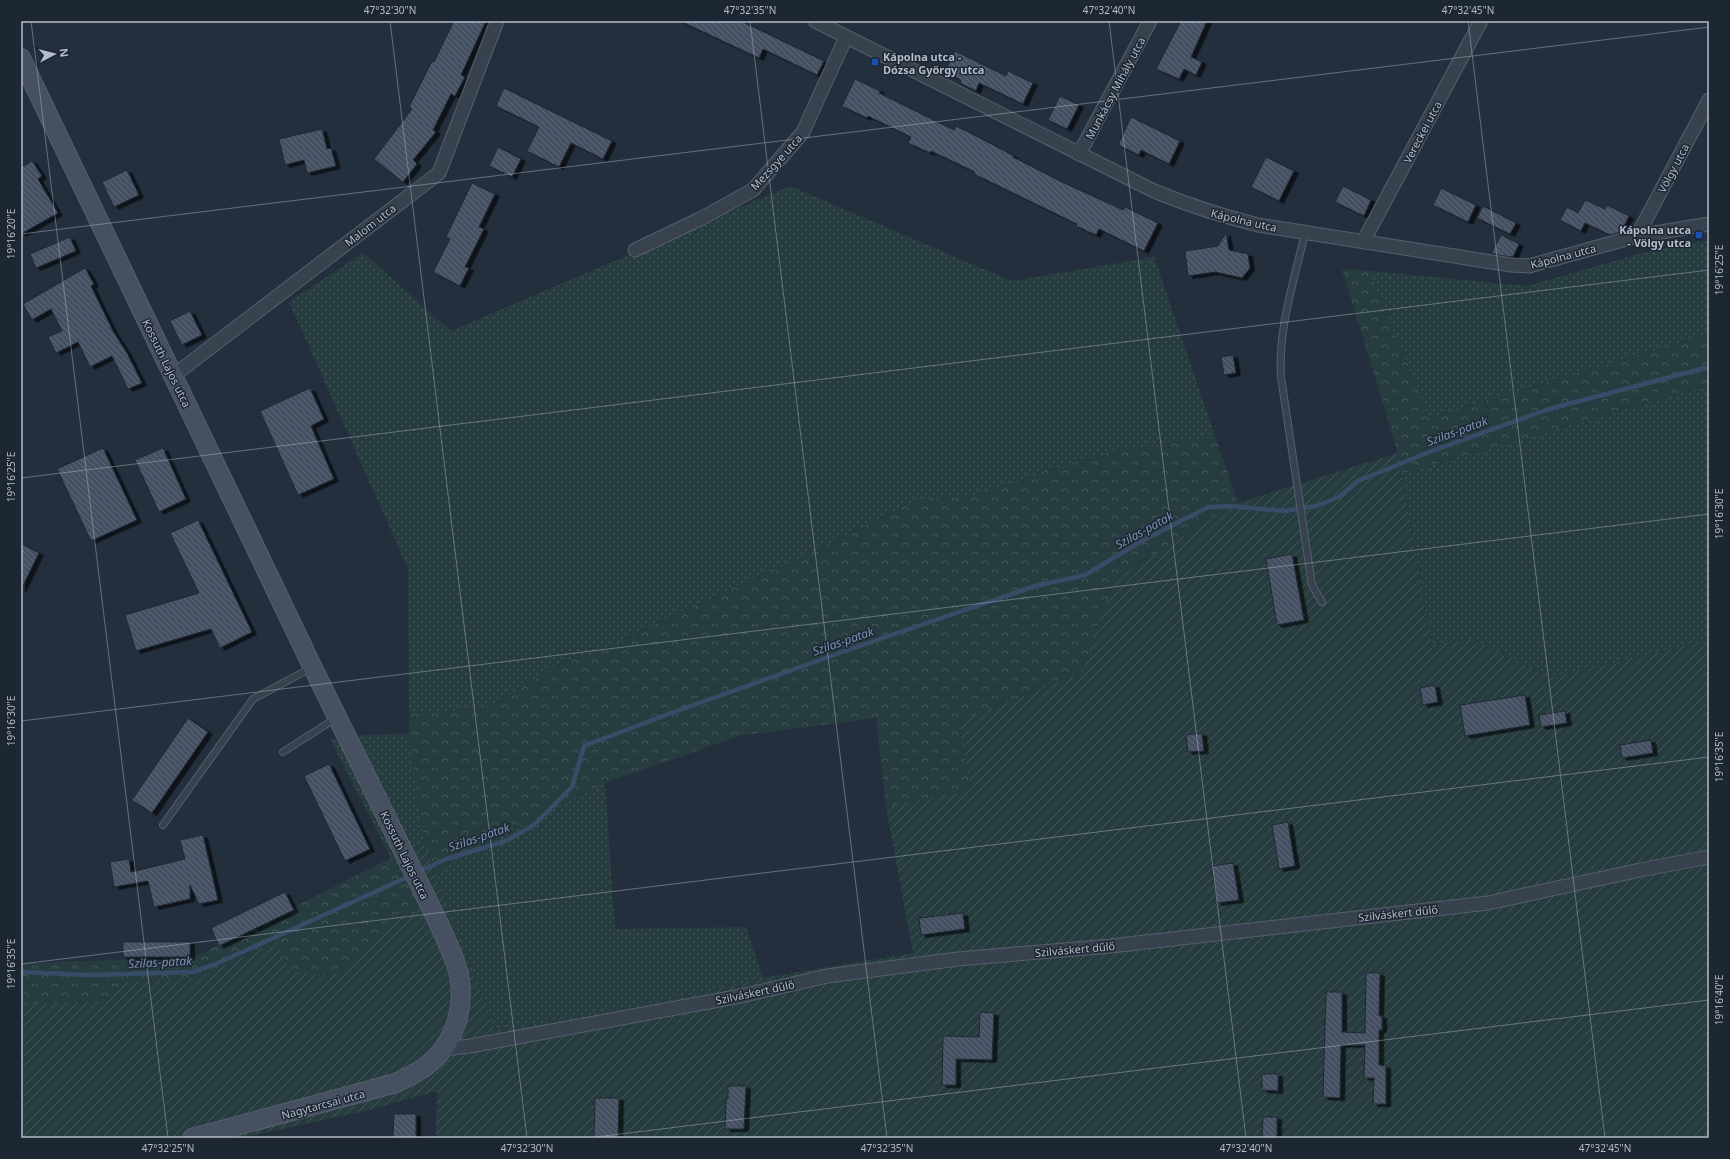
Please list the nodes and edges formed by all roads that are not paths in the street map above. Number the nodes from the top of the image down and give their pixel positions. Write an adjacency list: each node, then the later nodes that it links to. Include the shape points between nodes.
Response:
1 (497, 21): 14 (street, Malom utca, via 438,173)
2 (815, 21): 5 (street, Kápolna utca)
3 (1150, 21): 8 (street, Munkácsy Mihály utca)
4 (1481, 21): 12 (street, Vereckei utca)
5 (846, 37): 8 (street, Kápolna utca); 13 (street, Mezsgye utca, via 803,132 753,190)
6 (21, 58): 14 (main road, Kossuth Lajos utca)
7 (1709, 100): 11 (street, Völgy utca)
8 (1079, 154): 10 (street, Kápolna utca, via 1154,191 1194,207 1228,218)
9 (1709, 224): 11 (street, Kápolna utca)
10 (1305, 233): 12 (street, Kápolna utca); 15 (lane, via 1281,338 1280,357 1312,585)
11 (1637, 236): 12 (street, Kápolna utca, via 1529,266)
12 (1363, 242)
13 (635, 250)
14 (173, 376): 16 (main road, Kossuth Lajos utca)
15 (1322, 602)
16 (313, 668): 17 (main road, Kossuth Lajos utca); 19 (lane, via 253,699)
17 (337, 718): 18 (lane); 21 (main road, Kossuth Lajos utca, via 439,924 456,964 460,1006 457,1025)
18 (283, 752)
19 (163, 825)
20 (1709, 857): 21 (street, Szilváskert dűlő, via 1488,903 1111,946 958,959 827,976 741,996)
21 (443, 1049): 22 (main road, Nagytarcsai utca, via 425,1067 396,1084)
22 (216, 1135): 23 (main road, Nagytarcsai utca)
23 (192, 1138)

